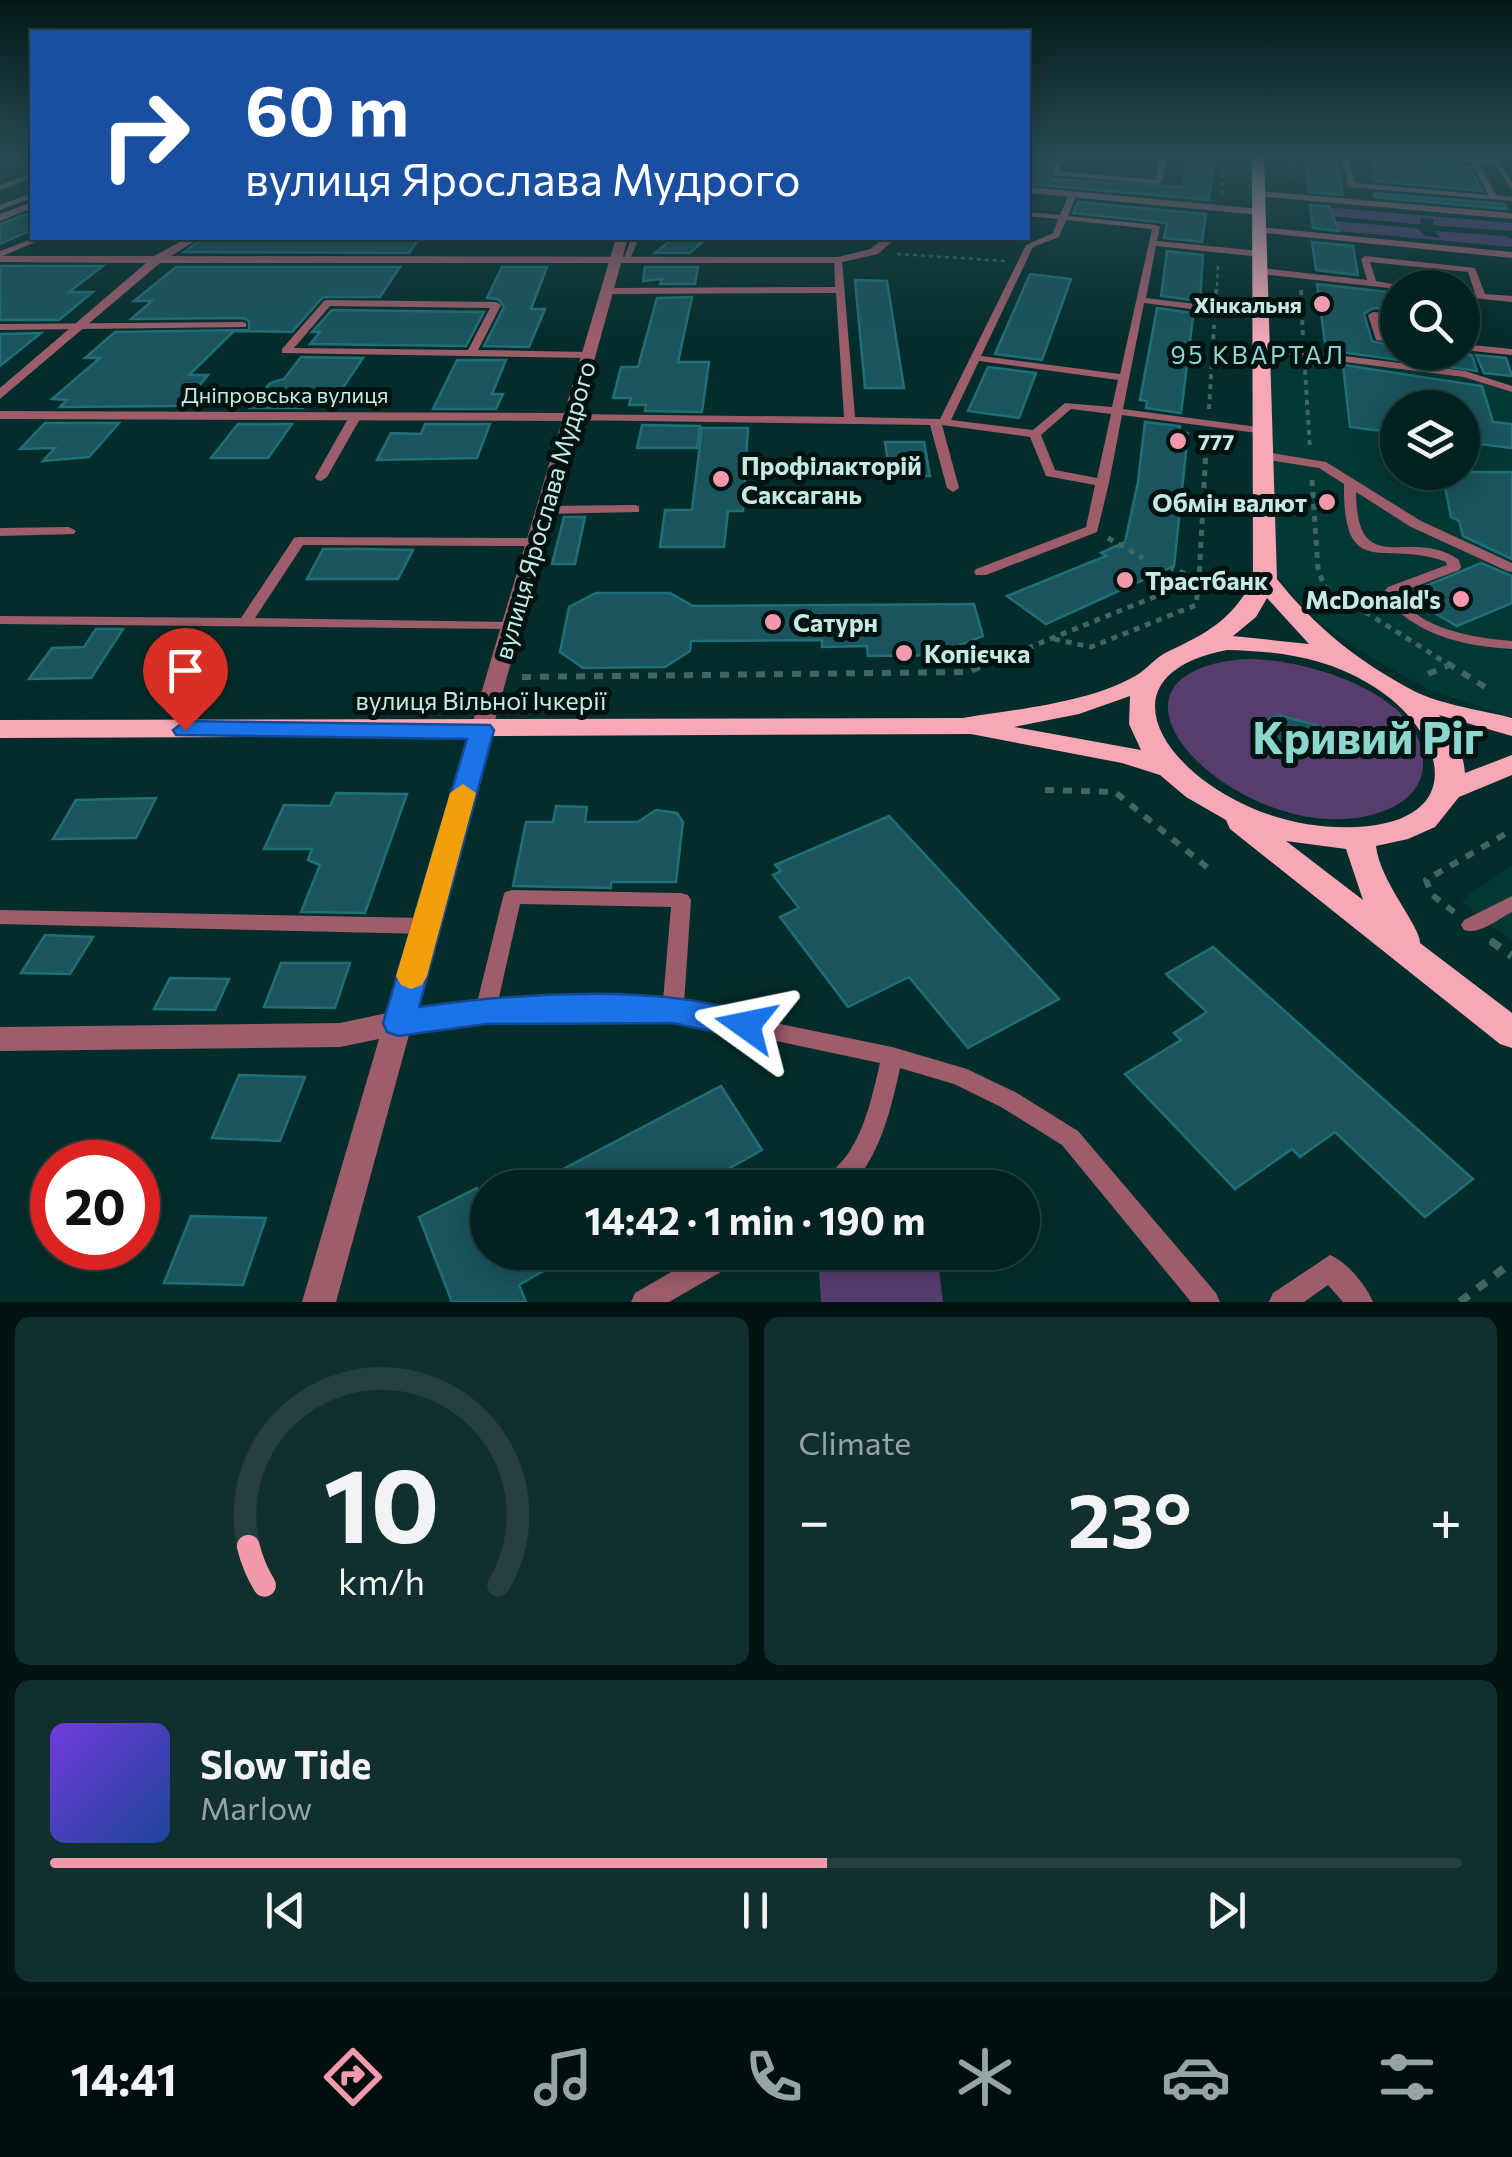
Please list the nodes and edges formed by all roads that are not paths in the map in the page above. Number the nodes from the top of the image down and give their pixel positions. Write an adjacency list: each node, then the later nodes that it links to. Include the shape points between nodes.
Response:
1 (1063, 218): 38 (lane, via 1056,235 1030,245)
2 (1071, 219): 10 (lane, via 1156,227)
3 (1260, 219): 4 (main road)
4 (1260, 230): 11 (street); 17 (main road)
5 (36, 240): 13 (lane)
6 (190, 240): 15 (street)
7 (622, 240): 14 (street, вулиця Ярослава Мудрого)
8 (634, 240): 14 (lane)
9 (888, 240): 16 (street, via 874,252)
10 (1152, 244): 17 (lane); 25 (lane)
11 (1423, 246): 12 (street); 18 (lane)
12 (1512, 255)
13 (0, 256): 15 (street)
14 (620, 257): 15 (street); 16 (street); 21 (street, вулиця Ярослава Мудрого)
15 (157, 259): 30 (street)
16 (838, 260): 22 (lane)
17 (1261, 263): 19 (lane, via 1300,275); 27 (main road)
18 (1429, 266): 19 (lane, via 1365,259); 23 (lane, via 1472,270)
19 (1372, 282): 20 (lane)
20 (1380, 283)
21 (605, 290): 22 (lane); 37 (street, вулиця Ярослава Мудрого)
22 (840, 290): 48 (lane)
23 (1481, 296): 24 (lane)
24 (1508, 299): 28 (lane)
25 (1139, 300): 27 (lane); 41 (lane)
26 (1380, 306): 32 (lane, via 1373,315)
27 (1262, 314): 34 (main road)
28 (1512, 314)
29 (243, 325): 30 (lane)
30 (80, 326): 31 (lane); 43 (street)
31 (0, 327)
32 (1380, 338)
33 (1480, 349): 35 (lane)
34 (1263, 350): 40 (lane); 50 (main road)
35 (1512, 352)
36 (471, 353): 36 (lane, via 496,305 327,304 286,351); 37 (lane)
37 (587, 355): 47 (street, вулиця Ярослава Мудрого)
38 (976, 358): 41 (lane); 49 (lane)
39 (1462, 370): 40 (lane)
40 (1464, 374): 42 (lane)
41 (1122, 377): 44 (lane)
42 (1512, 389)
43 (0, 395)
44 (1115, 411): 50 (lane); 51 (lane, via 1069,405); 54 (lane)
45 (0, 416): 46 (street, Дніпровська вулиця)
46 (355, 416): 47 (street, Дніпровська вулиця); 53 (lane)
47 (569, 417): 48 (lane); 58 (street, вулиця Ярослава Мудрого)
48 (850, 420): 49 (lane)
49 (940, 422): 51 (lane); 56 (lane)
50 (1265, 431): 52 (main road)
51 (1035, 434): 54 (lane, via 1050,472)
52 (1266, 456): 55 (lane, via 1311,462); 64 (main road)
53 (321, 477)
54 (1103, 483): 63 (lane, via 1092,529)
55 (1350, 483): 62 (lane, via 1416,524); 68 (lane, via 1347,517 1362,540 1391,553 1428,551 1452,560 1454,567 1393,590 1392,599 1453,638)
56 (952, 488)
57 (636, 509): 58 (lane)
58 (543, 510): 61 (street, вулиця Ярослава Мудрого)
59 (69, 530): 60 (lane)
60 (0, 532)
61 (534, 542): 66 (lane, via 299,541); 67 (street, вулиця Ярослава Мудрого)
62 (1512, 568)
63 (981, 572)
64 (1264, 580): 69 (main road, via 1248,612); 70 (main road, via 1298,622)
65 (0, 620): 66 (lane)
66 (244, 624): 67 (lane)
67 (512, 625): 76 (street, вулиця Ярослава Мудрого)
68 (1512, 645)
69 (1201, 648): 70 (main road, via 1286,646); 71 (main road, via 1170,660)
70 (1348, 664): 72 (main road)
71 (1148, 680): 73 (main road, via 1070,708); 78 (main road, via 1140,712 1144,730)
72 (1408, 698): 74 (main road); 79 (main road, via 1450,752)
73 (963, 726): 76 (main road, вулиця Вільної Ічкерії); 78 (main road)
74 (1512, 727)
75 (0, 729): 76 (main road, вулиця Вільної Ічкерії)
76 (481, 730): 85 (street, вулиця Ярослава Мудрого)
77 (1512, 764): 79 (main road)
78 (1170, 768): 80 (main road)
79 (1452, 788): 81 (main road, via 1421,822)
80 (1208, 798): 81 (main road, via 1282,828); 86 (main road)
81 (1360, 838): 86 (main road, via 1373,893)
82 (1512, 903): 84 (lane)
83 (0, 918): 85 (lane)
84 (1471, 925)
85 (426, 926): 89 (street, вулиця Ярослава Мудрого)
86 (1420, 960): 90 (main road)
87 (486, 1010): 88 (lane); 88 (lane, via 512,897 680,900); 89 (lane)
88 (673, 1010): 92 (lane)
89 (398, 1023): 91 (street, via 340,1035); 95 (street, вулиця Ярослава Мудрого)
90 (1512, 1032)
91 (0, 1039)
92 (892, 1056): 93 (lane, via 879,1114); 97 (lane, via 960,1076 1070,1138)
93 (850, 1170)
94 (700, 1270): 96 (lane)
95 (320, 1302)
96 (644, 1302)
97 (1207, 1302)
98 (1282, 1302): 99 (lane, via 1330,1268)
99 (1360, 1302)

